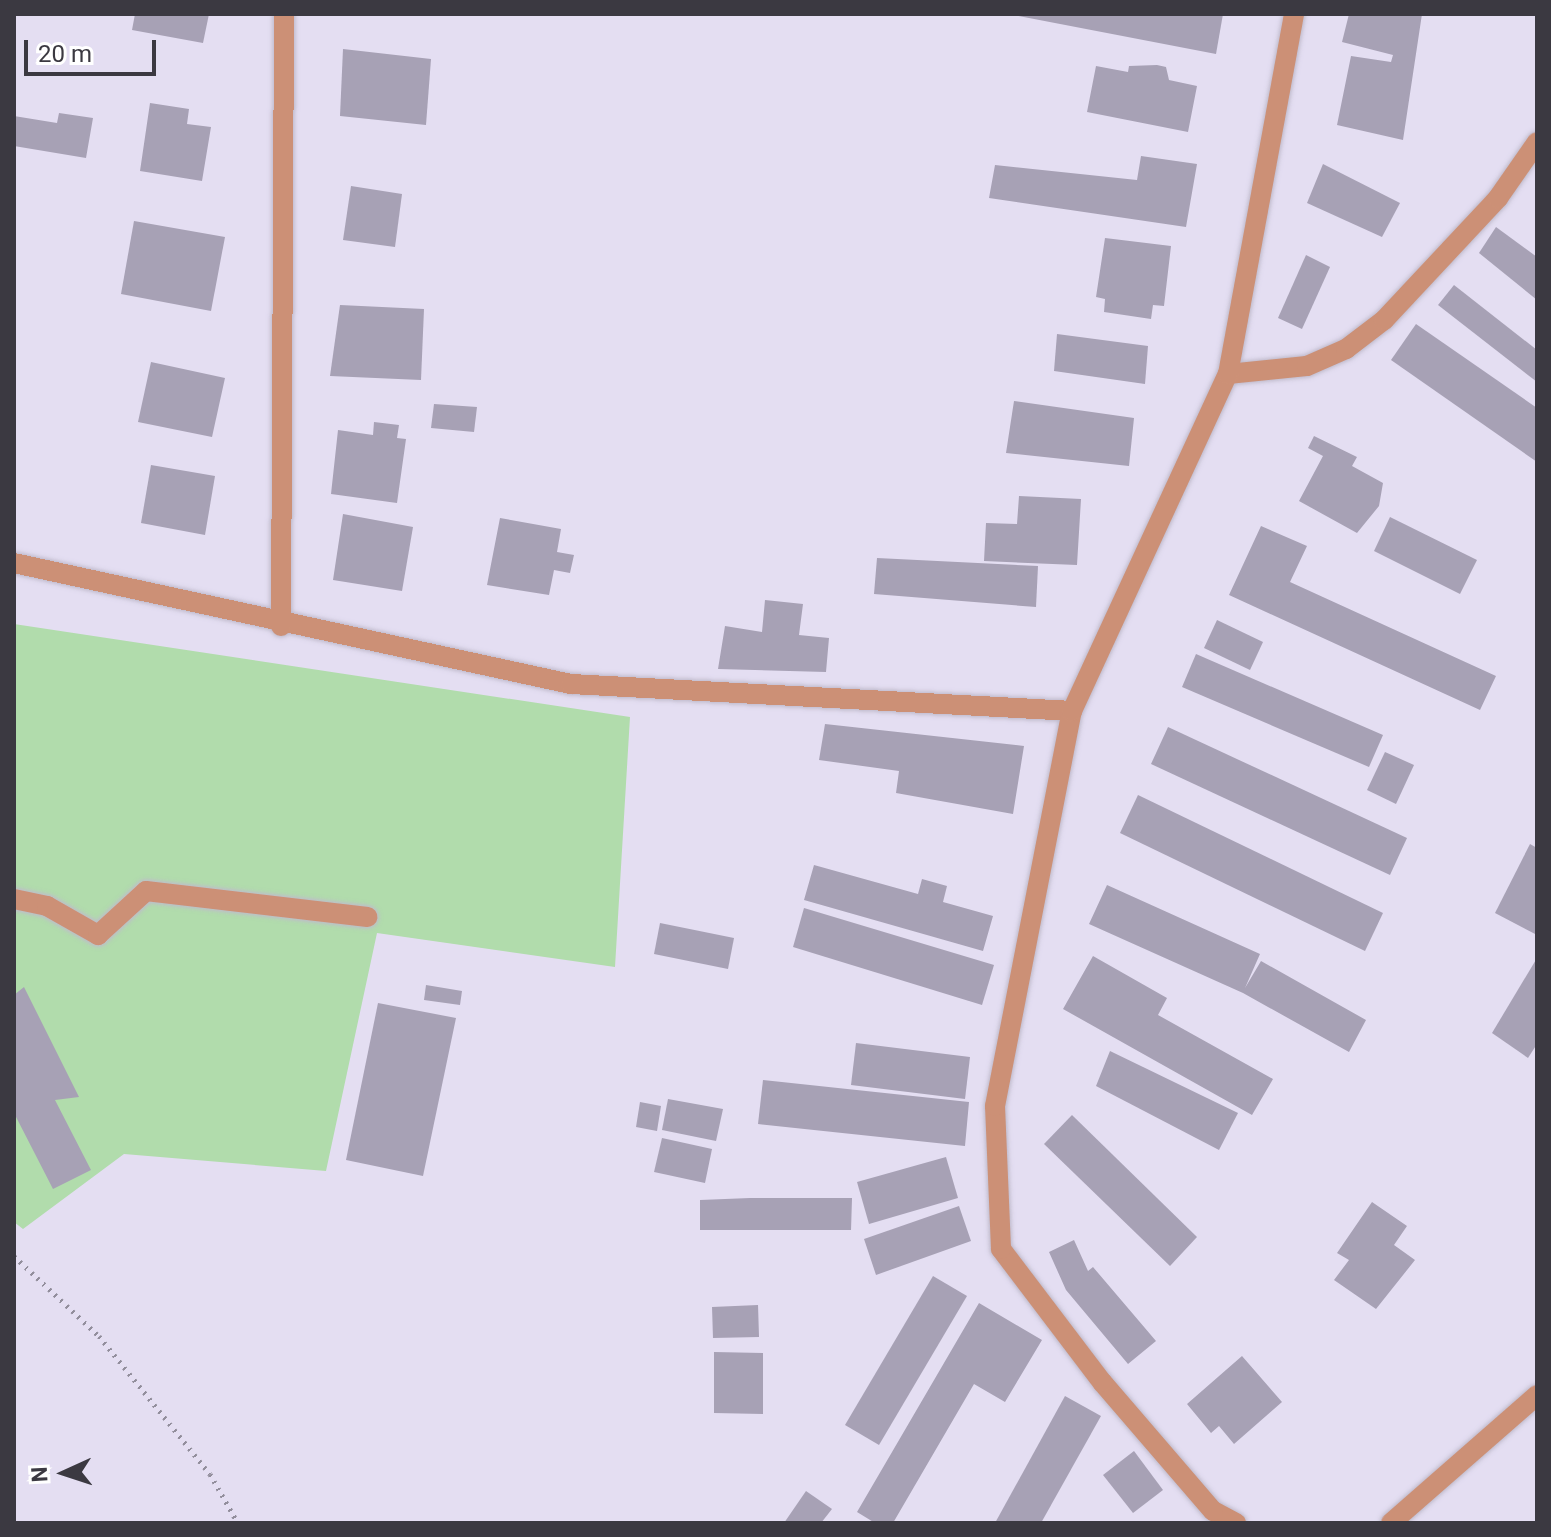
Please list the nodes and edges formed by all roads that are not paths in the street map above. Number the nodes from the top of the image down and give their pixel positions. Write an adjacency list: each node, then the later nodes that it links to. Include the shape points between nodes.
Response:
1 (284, 14): 6 (street)
2 (1294, 14): 4 (street)
3 (1537, 142): 4 (street, via 1498,198 1384,320 1346,349 1307,366)
4 (1228, 374): 7 (street)
5 (14, 563): 6 (street)
6 (281, 626): 7 (street, via 571,684)
7 (1072, 711): 11 (street, via 995,1106 1001,1249 1102,1382 1213,1511)
8 (14, 899): 9 (street, via 47,906 98,935 146,891)
9 (367, 917)
10 (1537, 1395): 12 (street)
11 (1236, 1523)
12 (1391, 1523)

